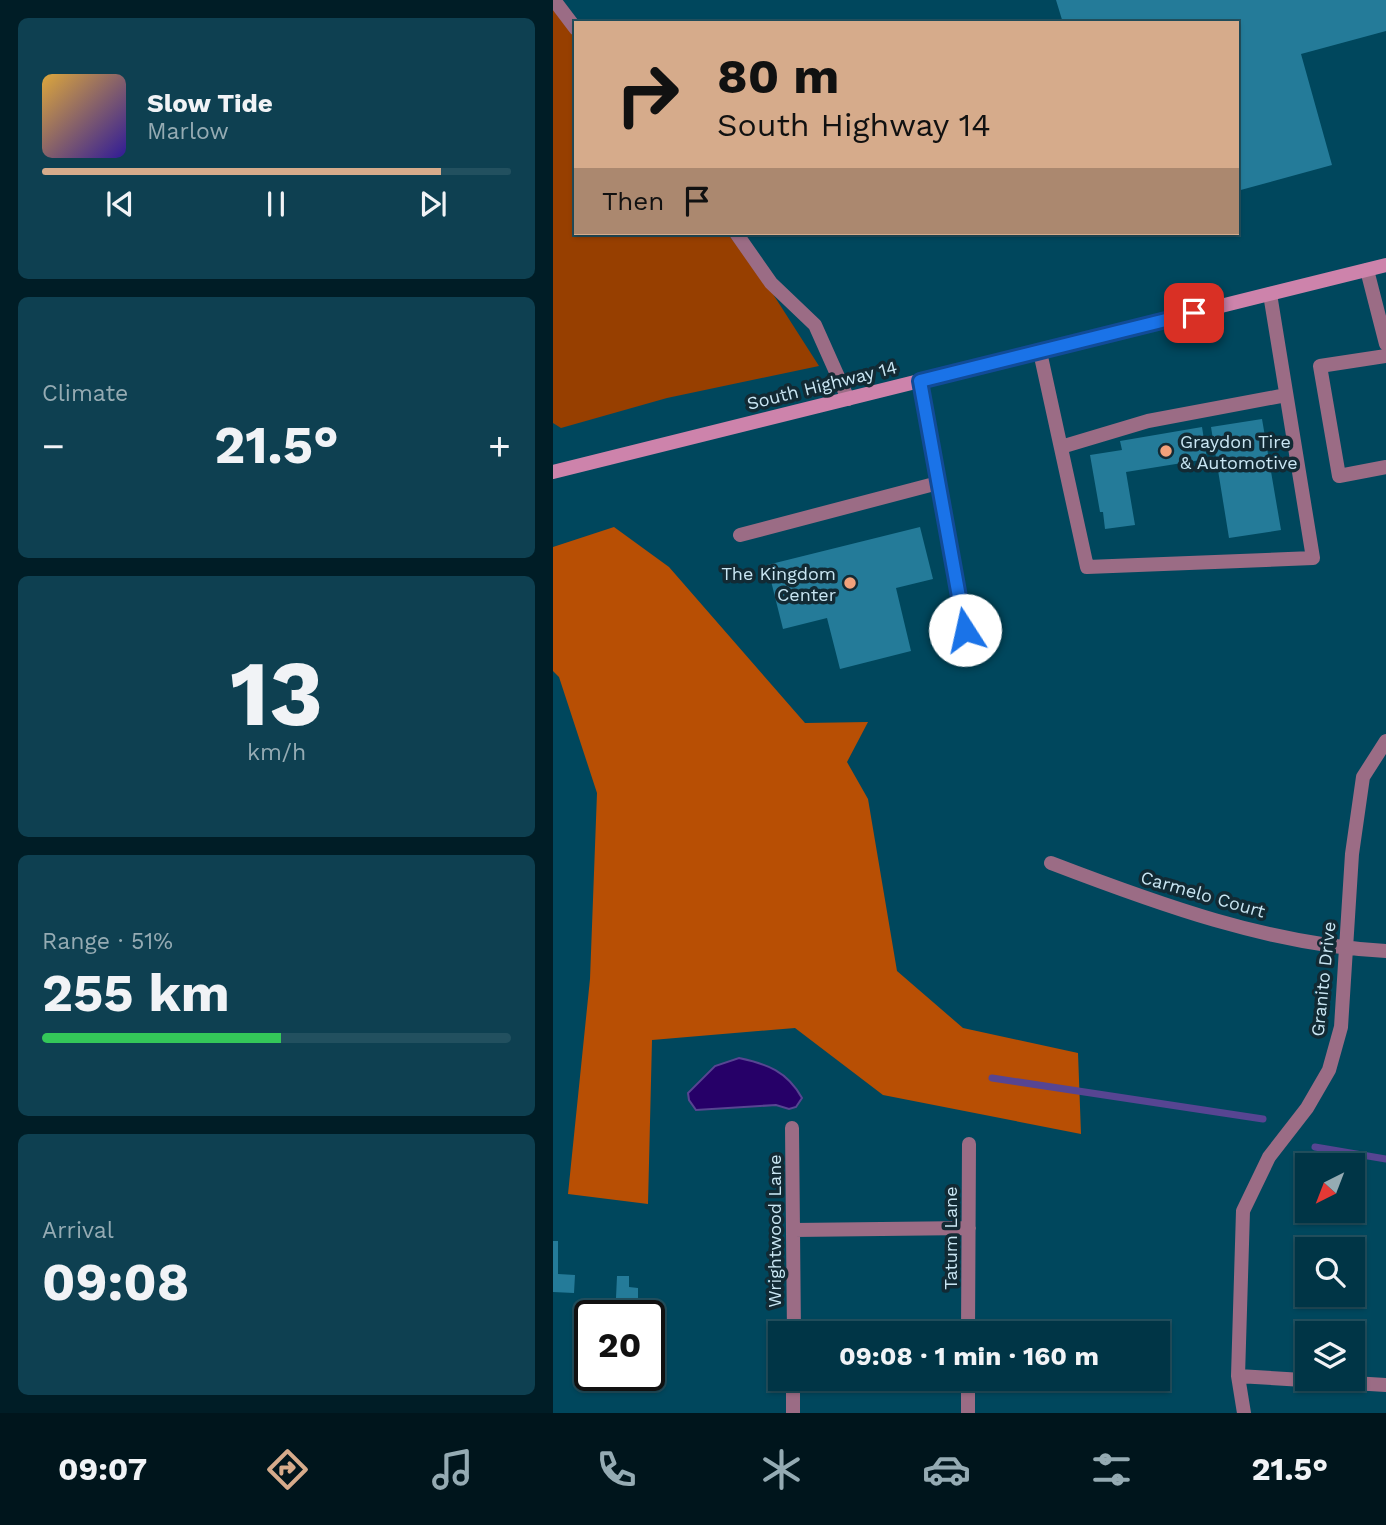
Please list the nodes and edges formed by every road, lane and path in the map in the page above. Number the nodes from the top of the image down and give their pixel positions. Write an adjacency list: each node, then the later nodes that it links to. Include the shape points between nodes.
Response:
1 (554, 0): 2 (street)
2 (574, 26)
3 (737, 235): 12 (street, via 771,283 815,325)
4 (1386, 265): 5 (main road, South Highway 14)
5 (1367, 270): 6 (main road, South Highway 14); 7 (street)
6 (1270, 294): 8 (main road, South Highway 14); 11 (street)
7 (1386, 339)
8 (1040, 352): 10 (main road, South Highway 14); 13 (street)
9 (1386, 356): 14 (street, via 1320,366 1339,476)
10 (920, 381): 12 (main road, South Highway 14); 16 (street)
11 (1286, 395): 13 (street, via 1148,421); 13 (street, via 1313,558 1087,566)
12 (848, 399): 15 (main road, South Highway 14)
13 (1061, 447)
14 (1386, 467)
15 (555, 468)
16 (938, 483): 17 (street); 18 (street)
17 (740, 535)
18 (965, 630)
19 (1386, 741): 21 (street, Granito Drive, via 1363,777 1352,854)
20 (1051, 863): 21 (street, Carmelo Court, via 1158,904)
21 (1348, 949): 22 (street, Carmelo Court); 29 (street, Granito Drive, via 1341,1027 1329,1070 1269,1157 1243,1211)
22 (1386, 951)
23 (792, 1128): 26 (street, Wrightwood Lane)
24 (969, 1144): 25 (street, Tatum Lane)
25 (969, 1228): 26 (street); 28 (street, Tatum Lane)
26 (794, 1230): 27 (street, Wrightwood Lane)
27 (794, 1321)
28 (968, 1321)
29 (1238, 1376): 30 (street); 35 (street, Granito Drive)
30 (1386, 1385)
31 (793, 1391): 33 (street)
32 (968, 1391): 34 (street)
33 (793, 1413)
34 (968, 1413)
35 (1244, 1413)

